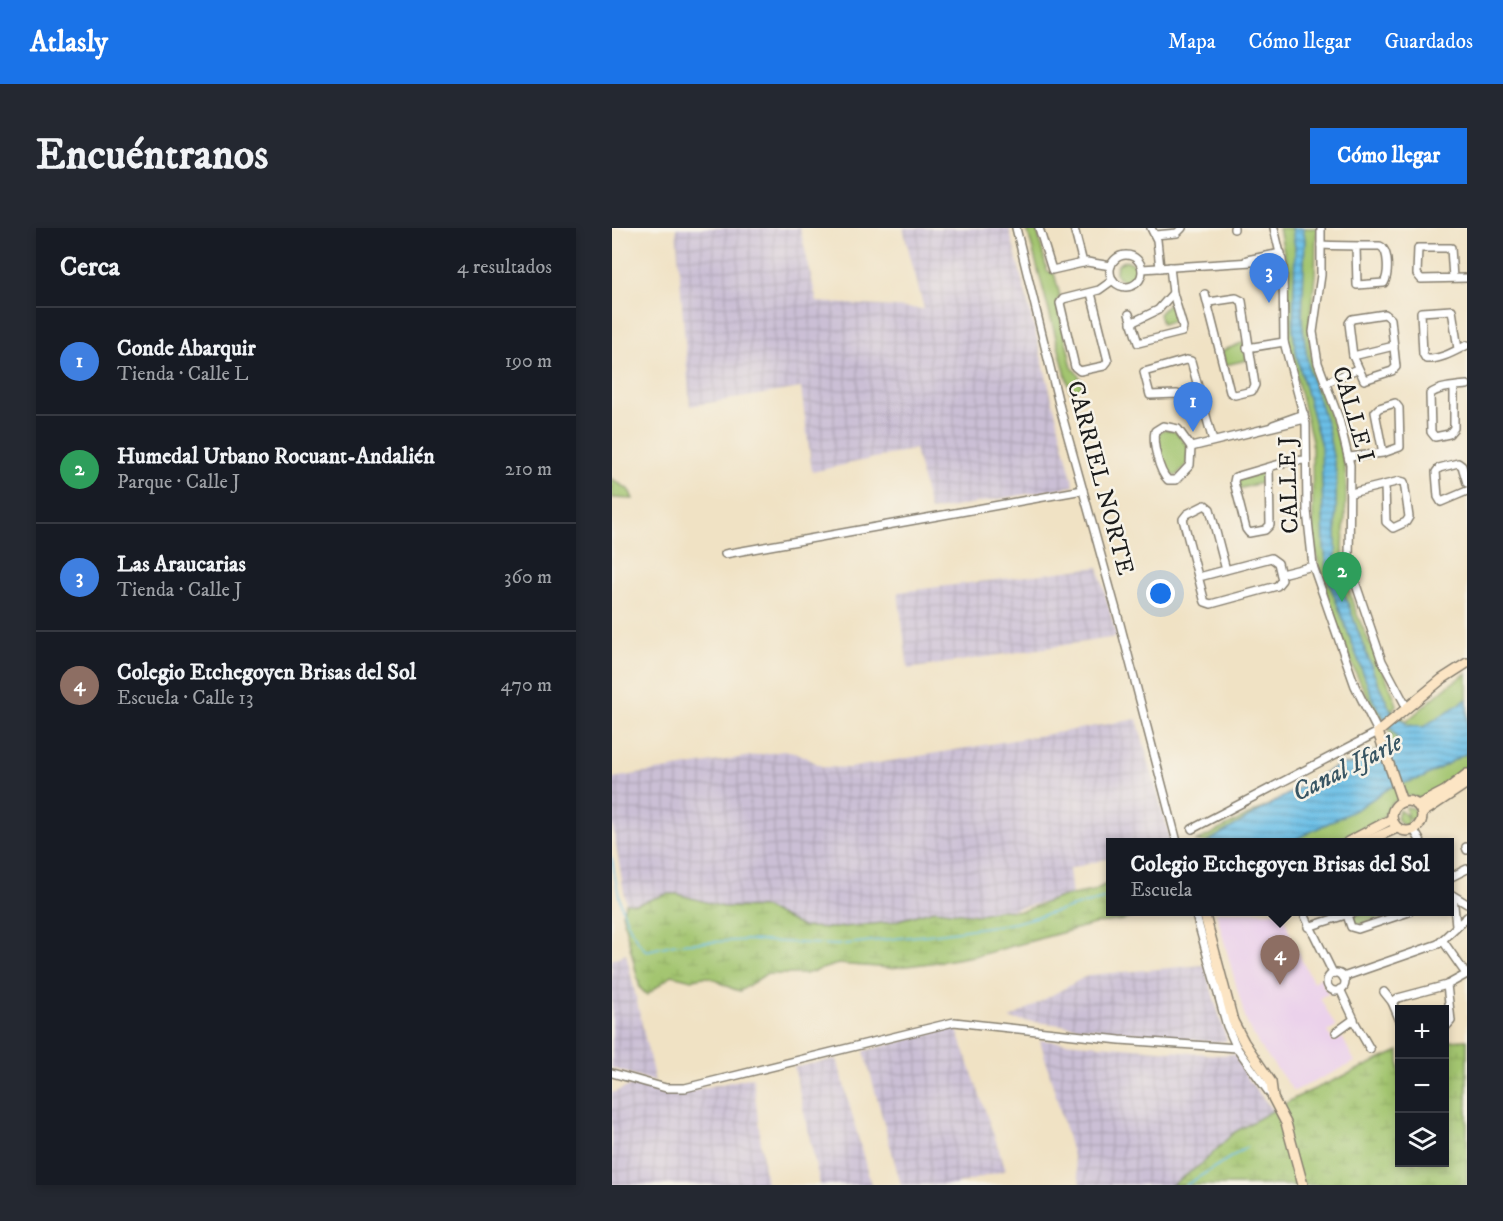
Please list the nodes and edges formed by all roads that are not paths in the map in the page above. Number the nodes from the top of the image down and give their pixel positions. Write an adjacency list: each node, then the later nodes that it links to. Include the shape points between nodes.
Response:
1 (1016, 228): 45 (street, CARRIEL NORTE)
2 (1039, 228): 11 (street, via 1050,269)
3 (1074, 228): 11 (street)
4 (1182, 228): 7 (street, via 1177,233)
5 (1274, 228): 10 (street, CALLE J)
6 (1321, 228): 8 (street, CALLE I)
7 (1153, 231): 14 (street)
8 (1321, 245): 9 (street); 32 (street, CALLE I, via 1313,332)
9 (1356, 246): 9 (street, via 1356,284 1384,283 1384,248)
10 (1282, 256): 13 (street); 25 (street, CALLE J)
11 (1083, 263): 12 (street)
12 (1111, 266): 15 (street, via 1118,257 1128,255 1136,258); 18 (street)
13 (1170, 267): 14 (street); 20 (street)
14 (1160, 268): 15 (street)
15 (1142, 269): 18 (street, via 1140,279 1130,287)
16 (1453, 278): 16 (street, via 1449,247 1418,248 1419,278); 17 (street)
17 (1467, 278)
18 (1113, 280): 19 (street)
19 (1091, 292): 19 (street, via 1063,299 1059,306 1077,370 1084,371 1112,363)
20 (1173, 293): 24 (street, via 1158,310); 24 (street, via 1183,327 1181,333 1139,343)
21 (1205, 294): 22 (street)
22 (1209, 302): 28 (street, via 1236,298 1242,301); 28 (street, via 1229,391 1234,395 1255,387)
23 (1128, 314): 24 (street)
24 (1131, 323)
25 (1284, 342): 28 (street); 36 (street, CALLE J)
26 (1467, 345): 29 (street)
27 (1394, 346): 30 (street); 30 (street, via 1388,315 1352,319 1348,324); 31 (street, via 1394,370 1366,380)
28 (1247, 348)
29 (1458, 349): 29 (street, via 1452,310 1421,312 1425,357 1431,359)
30 (1353, 356): 31 (street)
31 (1357, 369): 32 (street)
32 (1325, 382): 40 (street, CALLE I, via 1340,419)
33 (1467, 385): 34 (street)
34 (1454, 387): 34 (street, via 1433,391 1429,396 1431,432 1435,437 1449,434 1454,428)
35 (1203, 406): 35 (street, via 1190,360 1144,372 1150,395 1182,395); 37 (street)
36 (1305, 417): 37 (street); 41 (street, CALLE J)
37 (1213, 441): 38 (street)
38 (1191, 447): 38 (street, via 1174,428 1163,426 1156,430 1154,438 1166,478 1176,480 1185,473 1191,461)
39 (1383, 453): 39 (street, via 1401,445 1399,408 1395,403 1375,412); 40 (street)
40 (1349, 457): 47 (street, CALLE I)
41 (1306, 460): 42 (street); 49 (street, CALLE J)
42 (1269, 468): 42 (street, via 1234,478 1249,533 1265,530 1271,523)
43 (1467, 483): 46 (street, via 1458,463 1436,472 1441,502)
44 (1385, 485): 44 (street, via 1401,481 1406,485 1409,517 1393,528 1386,522); 47 (street)
45 (1083, 490): 48 (street); 63 (street, CARRIEL NORTE)
46 (1467, 491)
47 (1351, 493): 54 (street, CALLE I, via 1347,543 1351,574)
48 (725, 554)
49 (1313, 566): 51 (street); 55 (street, CALLE J, via 1355,686)
50 (1226, 570): 51 (street, via 1271,558 1278,563); 52 (street); 52 (street, via 1210,507 1205,505 1183,519)
51 (1281, 574): 52 (street, via 1278,585 1211,604 1204,600)
52 (1198, 577)
53 (1467, 663): 54 (street)
54 (1404, 710): 55 (street)
55 (1378, 732): 58 (street); 61 (street)
56 (1467, 774): 59 (street)
57 (1467, 783): 59 (street)
58 (1402, 802): 59 (street, via 1409,801); 60 (street, via 1394,808)
59 (1420, 809): 62 (street, via 1421,823)
60 (1395, 823): 62 (street, via 1405,831); 64 (street); 65 (street)
61 (1192, 829)
62 (1414, 830): 66 (street)
63 (1175, 838)
64 (1360, 838)
65 (1372, 838)
66 (1418, 838)
67 (1454, 913): 75 (street)
68 (1196, 916): 89 (street, via 1227,1026)
69 (1205, 916): 92 (street, via 1233,1021 1271,1082)
70 (1304, 916): 76 (street)
71 (1344, 916): 76 (street)
72 (1347, 916): 73 (street, via 1356,929)
73 (1397, 916)
74 (1467, 917): 75 (street)
75 (1456, 925): 77 (street)
76 (1308, 927): 78 (street)
77 (1443, 941): 79 (street); 80 (street)
78 (1333, 973): 80 (street); 82 (street, via 1328,986)
79 (1467, 974): 81 (street)
80 (1343, 977): 82 (street)
81 (1447, 985): 84 (street); 87 (street)
82 (1340, 989): 86 (street)
83 (1384, 992): 84 (street)
84 (1392, 1002): 85 (street)
85 (1395, 1009)
86 (1354, 1021): 88 (street); 90 (street)
87 (1449, 1023)
88 (1336, 1032)
89 (1237, 1048): 91 (street, via 954,1022 685,1088 666,1088); 92 (street)
90 (1370, 1049)
91 (612, 1073)
92 (1273, 1098): 93 (street, via 1286,1123)
93 (1303, 1185)

